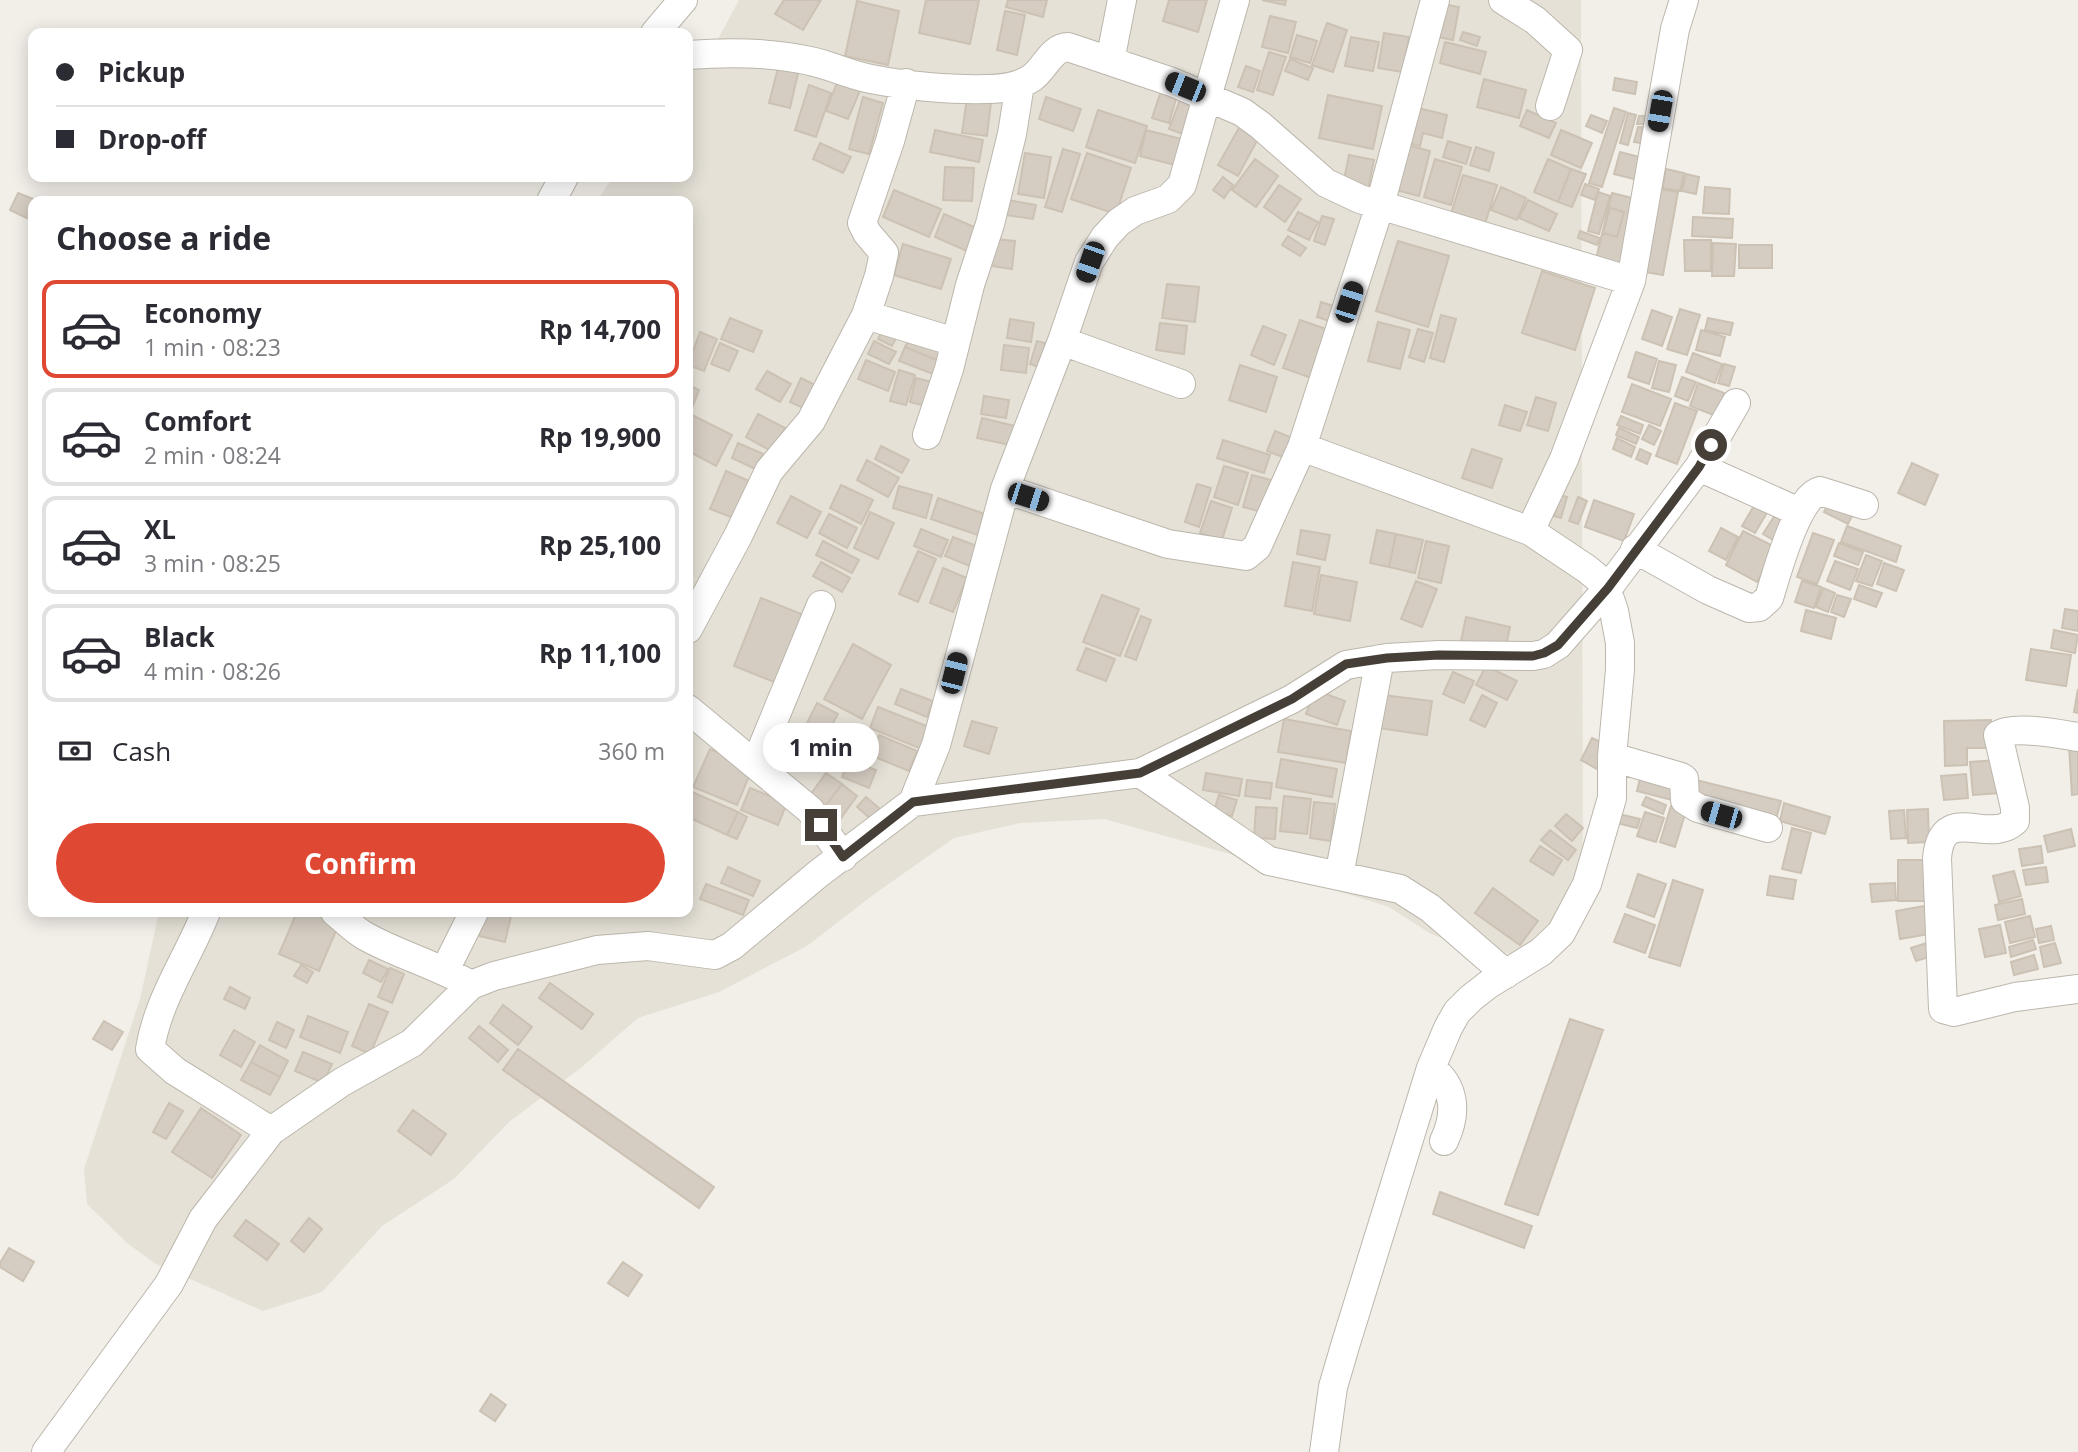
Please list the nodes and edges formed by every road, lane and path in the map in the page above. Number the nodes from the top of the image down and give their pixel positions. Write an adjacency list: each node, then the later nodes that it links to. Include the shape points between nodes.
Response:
1 (683, 0): 7 (street)
2 (1122, 0): 9 (street)
3 (1235, 0): 12 (street)
4 (1435, 0): 14 (street)
5 (1503, 0): 13 (street, via 1535,20 1568,50)
6 (1684, 0): 15 (street)
7 (659, 28)
8 (693, 55): 10 (street, via 728,52 808,60 870,79)
9 (1110, 61): 11 (street, via 1062,47 1035,76); 12 (street)
10 (906, 83): 11 (street, via 989,89); 16 (street, via 862,223 884,253)
11 (1020, 84): 18 (street, via 990,224)
12 (1207, 97): 14 (street, via 1260,125 1326,183); 17 (street, via 1182,184 1168,199 1119,222 1105,237 1090,262)
13 (1550, 106)
14 (1380, 205): 15 (street); 22 (street)
15 (1631, 281): 27 (street, via 1564,459)
16 (866, 315): 18 (street); 31 (street, via 811,421 769,471)
17 (1062, 341): 19 (street); 24 (street)
18 (955, 342): 21 (street)
19 (1181, 384)
20 (1736, 403): 23 (street)
21 (927, 435)
22 (1302, 447): 24 (street, via 1257,547 1245,556 1168,544); 27 (street)
23 (1699, 467): 26 (street); 28 (street)
24 (1005, 489): 38 (street, via 936,745)
25 (1864, 505): 26 (street, via 1816,491)
26 (1799, 512): 28 (street, via 1769,598 1759,607 1749,608 1708,590)
27 (1530, 531): 29 (street)
28 (1635, 549): 29 (street)
29 (1598, 579): 32 (street, via 1558,645 1544,653); 35 (street, via 1620,643)
30 (821, 605): 36 (street)
31 (693, 620)
32 (1380, 659): 37 (street, via 1341,666 1292,699); 41 (street)
33 (693, 713): 36 (street)
34 (2078, 737): 48 (street, via 2018,730 1998,736 2015,821 2001,827 1951,828 1938,843 1937,858 1943,1009 1954,1012 2015,996)
35 (1612, 758): 39 (street, via 1681,777 1688,803); 46 (street, via 1609,814 1587,884 1561,933 1541,953)
36 (756, 763): 40 (street, via 810,810)
37 (1140, 773): 38 (street); 41 (street, via 1259,856)
38 (913, 802): 40 (street)
39 (1768, 828)
40 (843, 857): 47 (street, via 715,955 648,946 597,950)
41 (1339, 876): 46 (street, via 1400,889 1430,908)
42 (204, 917): 50 (street, via 165,995 150,1049 176,1071)
43 (342, 917): 45 (street, via 362,935)
44 (472, 917): 45 (street)
45 (445, 970): 47 (street)
46 (1506, 974): 49 (street, via 1457,1012)
47 (471, 985): 50 (street, via 412,1043 342,1082)
48 (2078, 989)
49 (1431, 1068): 51 (street, via 1450,1090 1454,1105); 53 (street, via 1333,1388)
50 (271, 1131): 52 (street, via 203,1219 169,1284)
51 (1444, 1141)
52 (46, 1452)
53 (1324, 1452)

